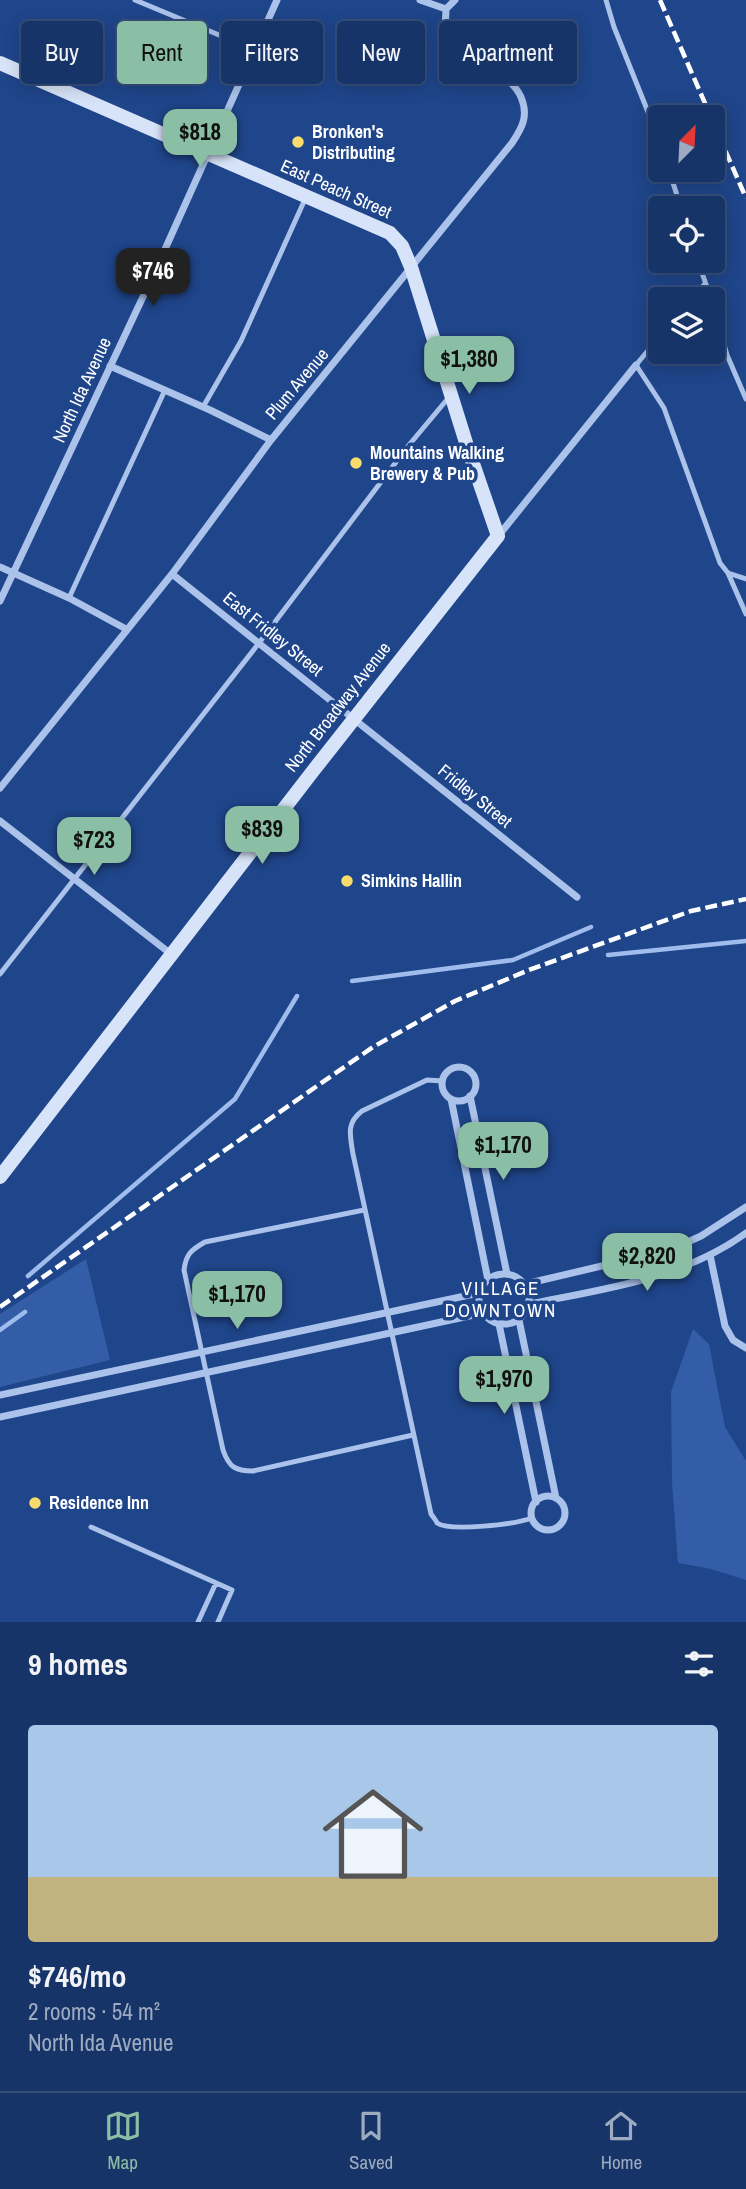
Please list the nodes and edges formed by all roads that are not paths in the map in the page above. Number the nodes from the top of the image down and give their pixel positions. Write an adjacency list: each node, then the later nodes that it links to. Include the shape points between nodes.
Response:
1 (135, 0): 8 (lane)
2 (277, 0): 7 (street, North Ida Avenue)
3 (420, 0): 6 (street)
4 (455, 0): 6 (street)
5 (606, 0): 11 (lane)
6 (446, 9): 14 (street, Plum Avenue, via 449,44 470,61 510,80 525,116 512,143)
7 (268, 21)
8 (221, 36)
9 (0, 64): 12 (street, East Peach Street)
10 (239, 84): 12 (street, North Ida Avenue)
11 (648, 112)
12 (208, 153): 13 (street, East Peach Street); 22 (street, North Ida Avenue)
13 (306, 197): 14 (street, East Peach Street, via 390,233); 26 (lane, via 241,341)
14 (411, 267): 24 (street, East Peach Street); 27 (street, Plum Avenue)
15 (702, 273): 16 (lane)
16 (705, 284): 17 (lane); 18 (lane)
17 (702, 287)
18 (706, 287)
19 (725, 348): 25 (lane)
20 (648, 350): 21 (lane)
21 (636, 365): 28 (street, North Broadway Avenue); 31 (lane, via 664,408 720,563)
22 (110, 366): 23 (street); 30 (street, North Ida Avenue)
23 (165, 390): 26 (street); 34 (lane)
24 (451, 395): 28 (street, East Peach Street); 38 (lane)
25 (746, 398)
26 (203, 407): 27 (street)
27 (271, 440): 32 (street, Plum Avenue)
28 (498, 536): 39 (street, North Broadway Avenue)
29 (0, 567): 30 (street)
30 (14, 573): 34 (street); 35 (street, North Ida Avenue)
31 (728, 573): 33 (lane); 36 (lane)
32 (172, 574): 37 (street, Plum Avenue); 38 (street, East Fridley Street)
33 (746, 579)
34 (69, 598): 37 (street)
35 (0, 601)
36 (746, 614)
37 (126, 629): 40 (street, Plum Avenue)
38 (259, 643): 39 (street, East Fridley Street); 42 (lane)
39 (354, 719): 43 (street, Fridley Street); 44 (street, North Broadway Avenue)
40 (0, 788)
41 (0, 821): 42 (street)
42 (74, 879): 44 (street); 45 (lane)
43 (577, 897)
44 (171, 954): 49 (street, North Broadway Avenue)
45 (0, 974)
46 (443, 1081): 47 (street, via 453,1068 470,1071 476,1086); 48 (street); 51 (lane, via 427,1080 354,1117 349,1132)
47 (470, 1096): 48 (street); 55 (street)
48 (451, 1098): 56 (street)
49 (0, 1177)
50 (746, 1207): 54 (street, via 680,1245)
51 (365, 1210): 62 (lane); 67 (lane, via 205,1242 191,1250 184,1270)
52 (746, 1233): 53 (street)
53 (710, 1255): 57 (street); 66 (street, via 725,1326 733,1340)
54 (628, 1262): 57 (lane); 58 (street)
55 (508, 1274): 56 (street); 58 (street)
56 (488, 1280): 59 (street)
57 (633, 1283): 60 (street)
58 (525, 1284): 60 (street)
59 (479, 1293): 61 (street); 62 (street)
60 (529, 1304): 63 (street)
61 (483, 1313): 64 (street); 65 (street)
62 (387, 1314): 65 (lane); 67 (street)
63 (519, 1320): 64 (street); 72 (street)
64 (499, 1324): 73 (street)
65 (392, 1334): 68 (street); 71 (lane)
66 (746, 1348)
67 (203, 1353): 68 (lane); 69 (street)
68 (207, 1372): 70 (street); 71 (lane, via 223,1450 228,1464 239,1471)
69 (0, 1395)
70 (0, 1417)
71 (413, 1435): 74 (lane, via 430,1514 437,1523 479,1526)
72 (556, 1498): 73 (street); 74 (street, via 565,1511 559,1526 544,1529)
73 (536, 1502): 74 (street)
74 (532, 1518)
75 (91, 1527): 76 (lane)
76 (216, 1583): 77 (lane); 78 (lane, via 232,1590)
77 (198, 1622)
78 (218, 1622)

